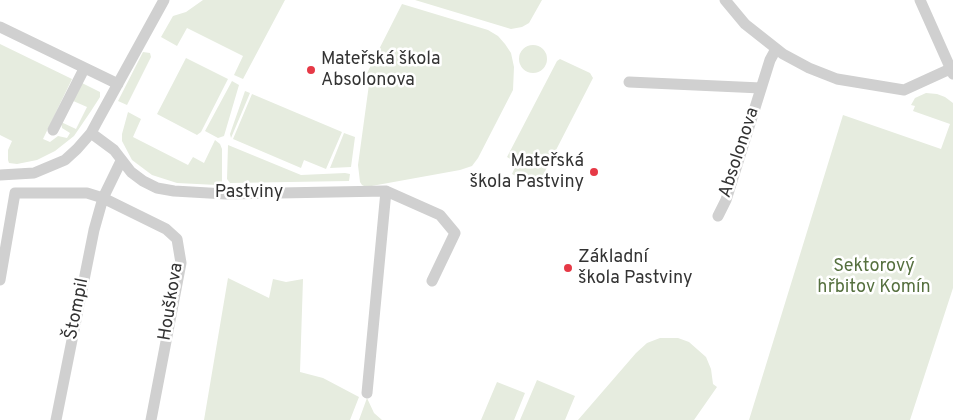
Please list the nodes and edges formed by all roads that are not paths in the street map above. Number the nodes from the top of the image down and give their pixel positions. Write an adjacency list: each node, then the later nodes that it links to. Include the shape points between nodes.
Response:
1 (164, 0): 9 (street)
2 (725, 0): 5 (street, via 745,24)
3 (920, 0): 7 (street)
4 (0, 28): 6 (street)
5 (776, 49): 7 (street, via 837,79 904,90); 10 (street, Absolonova)
6 (84, 69): 9 (street); 11 (street)
7 (951, 72)
8 (629, 82): 10 (street, Absolonova)
9 (118, 84): 12 (street)
10 (761, 88): 17 (street, Absolonova)
11 (53, 130)
12 (91, 133): 13 (street, Pastviny, via 110,146); 14 (street, via 65,160 50,167 34,173)
13 (122, 161): 15 (street, Pastviny, via 143,181 174,191 226,194); 16 (street)
14 (0, 175)
15 (386, 191): 19 (street, Pastviny, via 440,215 455,233); 20 (street)
16 (103, 198): 18 (street, via 77,192 15,193); 21 (street, Štompil); 22 (street, Houškova, via 166,229 177,239 181,263)
17 (718, 216)
18 (0, 280)
19 (432, 281)
20 (368, 393)
21 (56, 420)
22 (151, 420)

